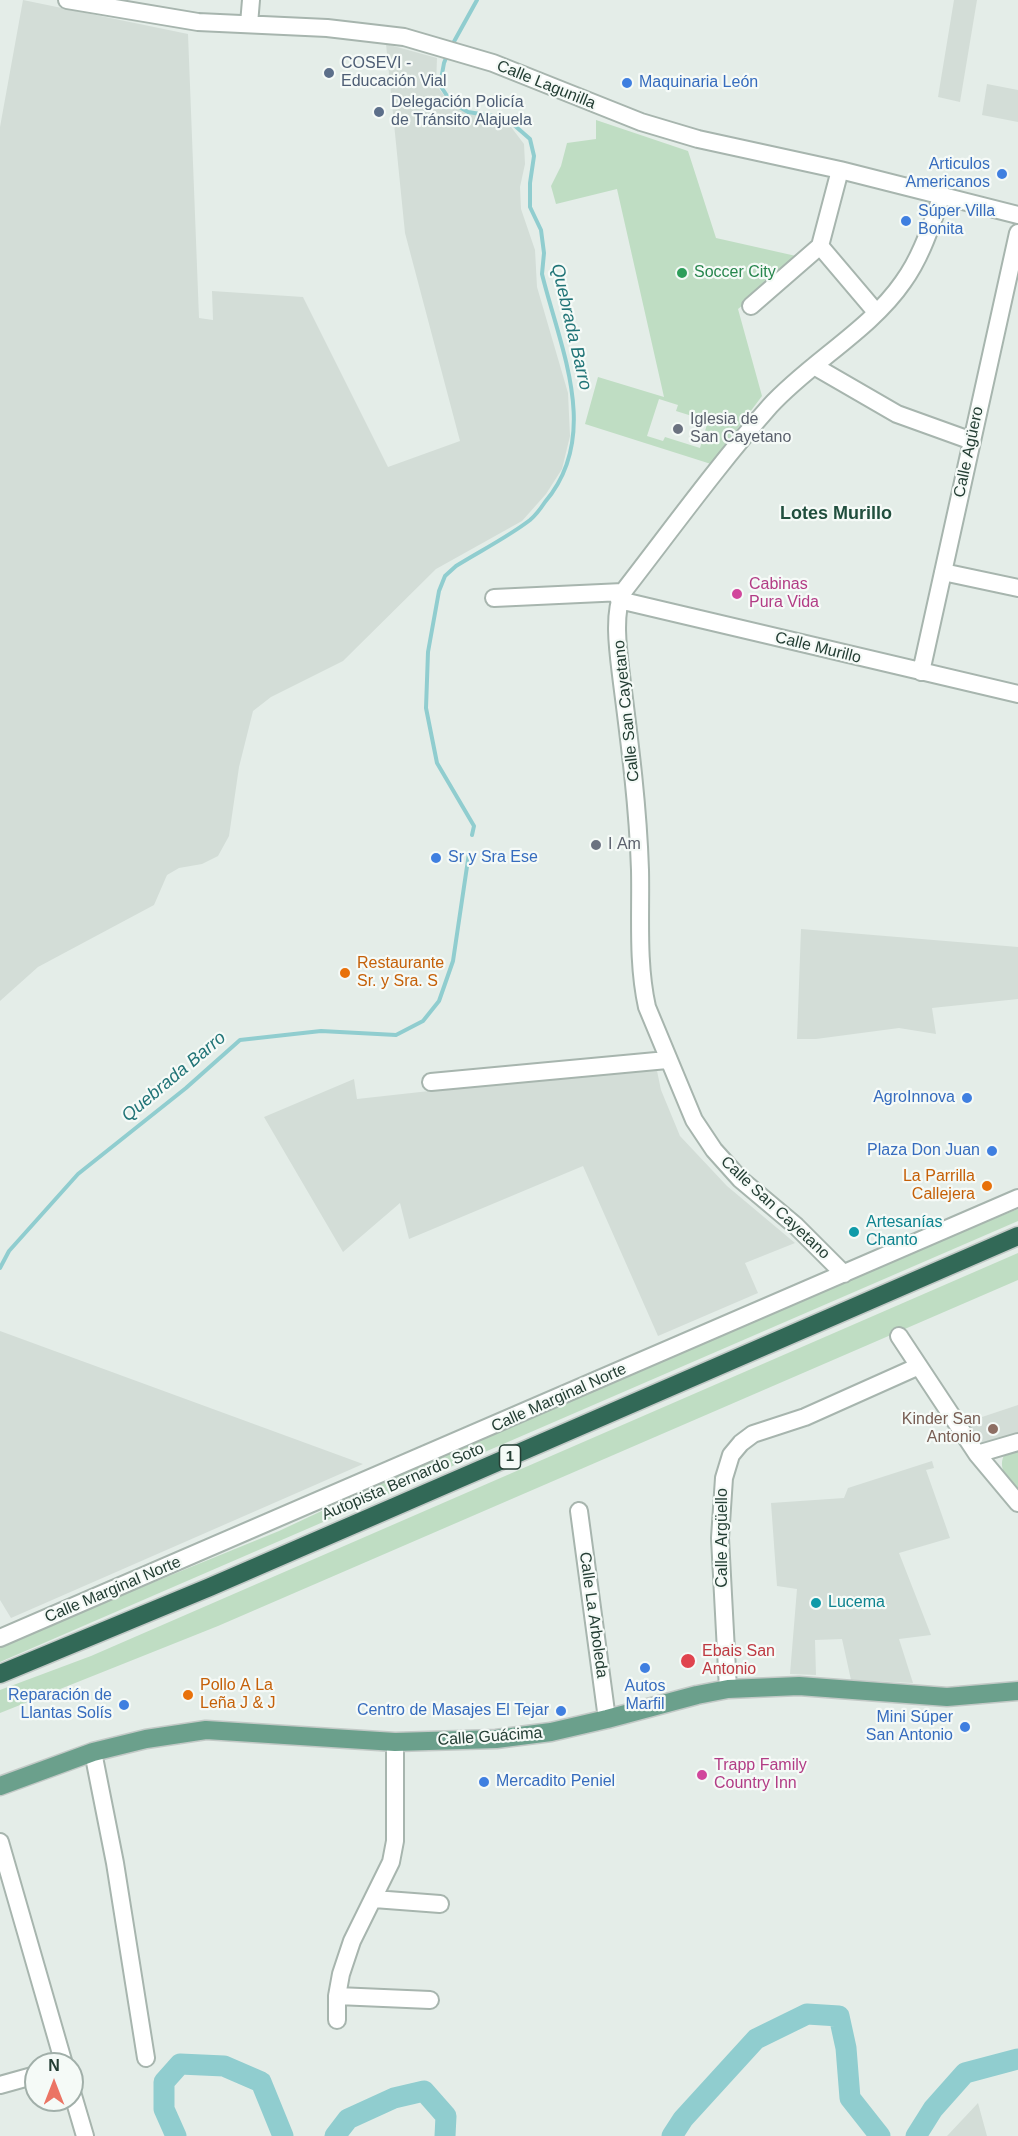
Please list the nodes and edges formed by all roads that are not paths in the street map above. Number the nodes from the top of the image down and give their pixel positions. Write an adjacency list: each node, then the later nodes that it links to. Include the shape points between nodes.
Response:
1 (67, 0): 3 (street, Calle Lagunilla, via 165,18)
2 (251, 0): 3 (street)
3 (249, 24): 4 (street, Calle Lagunilla, via 384,34 445,48 641,122)
4 (840, 171): 5 (street, Calle Lagunilla); 8 (street)
5 (942, 195): 6 (street, Calle Lagunilla); 10 (street, via 920,254 903,283)
6 (1018, 215)
7 (1018, 233): 12 (street, Calle Agüero)
8 (820, 246): 9 (street); 10 (street)
9 (751, 306)
10 (876, 312): 11 (street)
11 (814, 366): 12 (street, via 897,414); 15 (street, via 772,404)
12 (972, 441): 13 (street, Calle Agüero)
13 (943, 572): 14 (street); 17 (street, Calle Agüero)
14 (1018, 588)
15 (621, 596): 16 (street, Calle Murillo); 17 (street, Calle Murillo); 19 (street, Calle San Cayetano, via 619,657 635,782 644,993)
16 (494, 598)
17 (921, 672): 18 (street, Calle Murillo)
18 (1018, 694)
19 (668, 1060): 20 (street); 23 (street, Calle San Cayetano, via 694,1120 714,1150 740,1179 796,1226)
20 (431, 1082)
21 (1018, 1198): 23 (street, Calle Marginal Norte)
22 (1018, 1236): 31 (highway, Autopista Bernardo Soto / 1, via 210,1587)
23 (844, 1274): 30 (street, Calle Marginal Norte)
24 (899, 1336): 25 (street)
25 (919, 1366): 27 (street); 32 (street, Calle Argüello, via 804,1417 753,1434 731,1455 724,1478 720,1538)
26 (1018, 1442): 27 (street)
27 (977, 1454): 28 (street)
28 (1018, 1503)
29 (579, 1511): 34 (street, Calle La Arboleda)
30 (0, 1638)
31 (0, 1674)
32 (728, 1689): 33 (main road, Calle Guácima, via 799,1686 947,1697); 34 (main road, Calle Guácima)
33 (1018, 1691)
34 (607, 1719): 35 (main road, Calle Guácima, via 496,1739)
35 (395, 1742): 36 (main road, Calle Guácima, via 206,1730); 39 (street, via 394,1841 391,1862)
36 (93, 1752): 37 (main road, Calle Guácima); 45 (street)
37 (0, 1786)
38 (0, 1842): 44 (street)
39 (374, 1899): 40 (street); 41 (street, via 352,1941)
40 (440, 1904)
41 (337, 1996): 42 (street); 43 (street)
42 (430, 2000)
43 (337, 2020)
44 (61, 2052)
45 (146, 2058)
46 (24, 2078): 47 (street)
47 (0, 2085)
48 (78, 2112): 49 (street)
49 (85, 2136)

